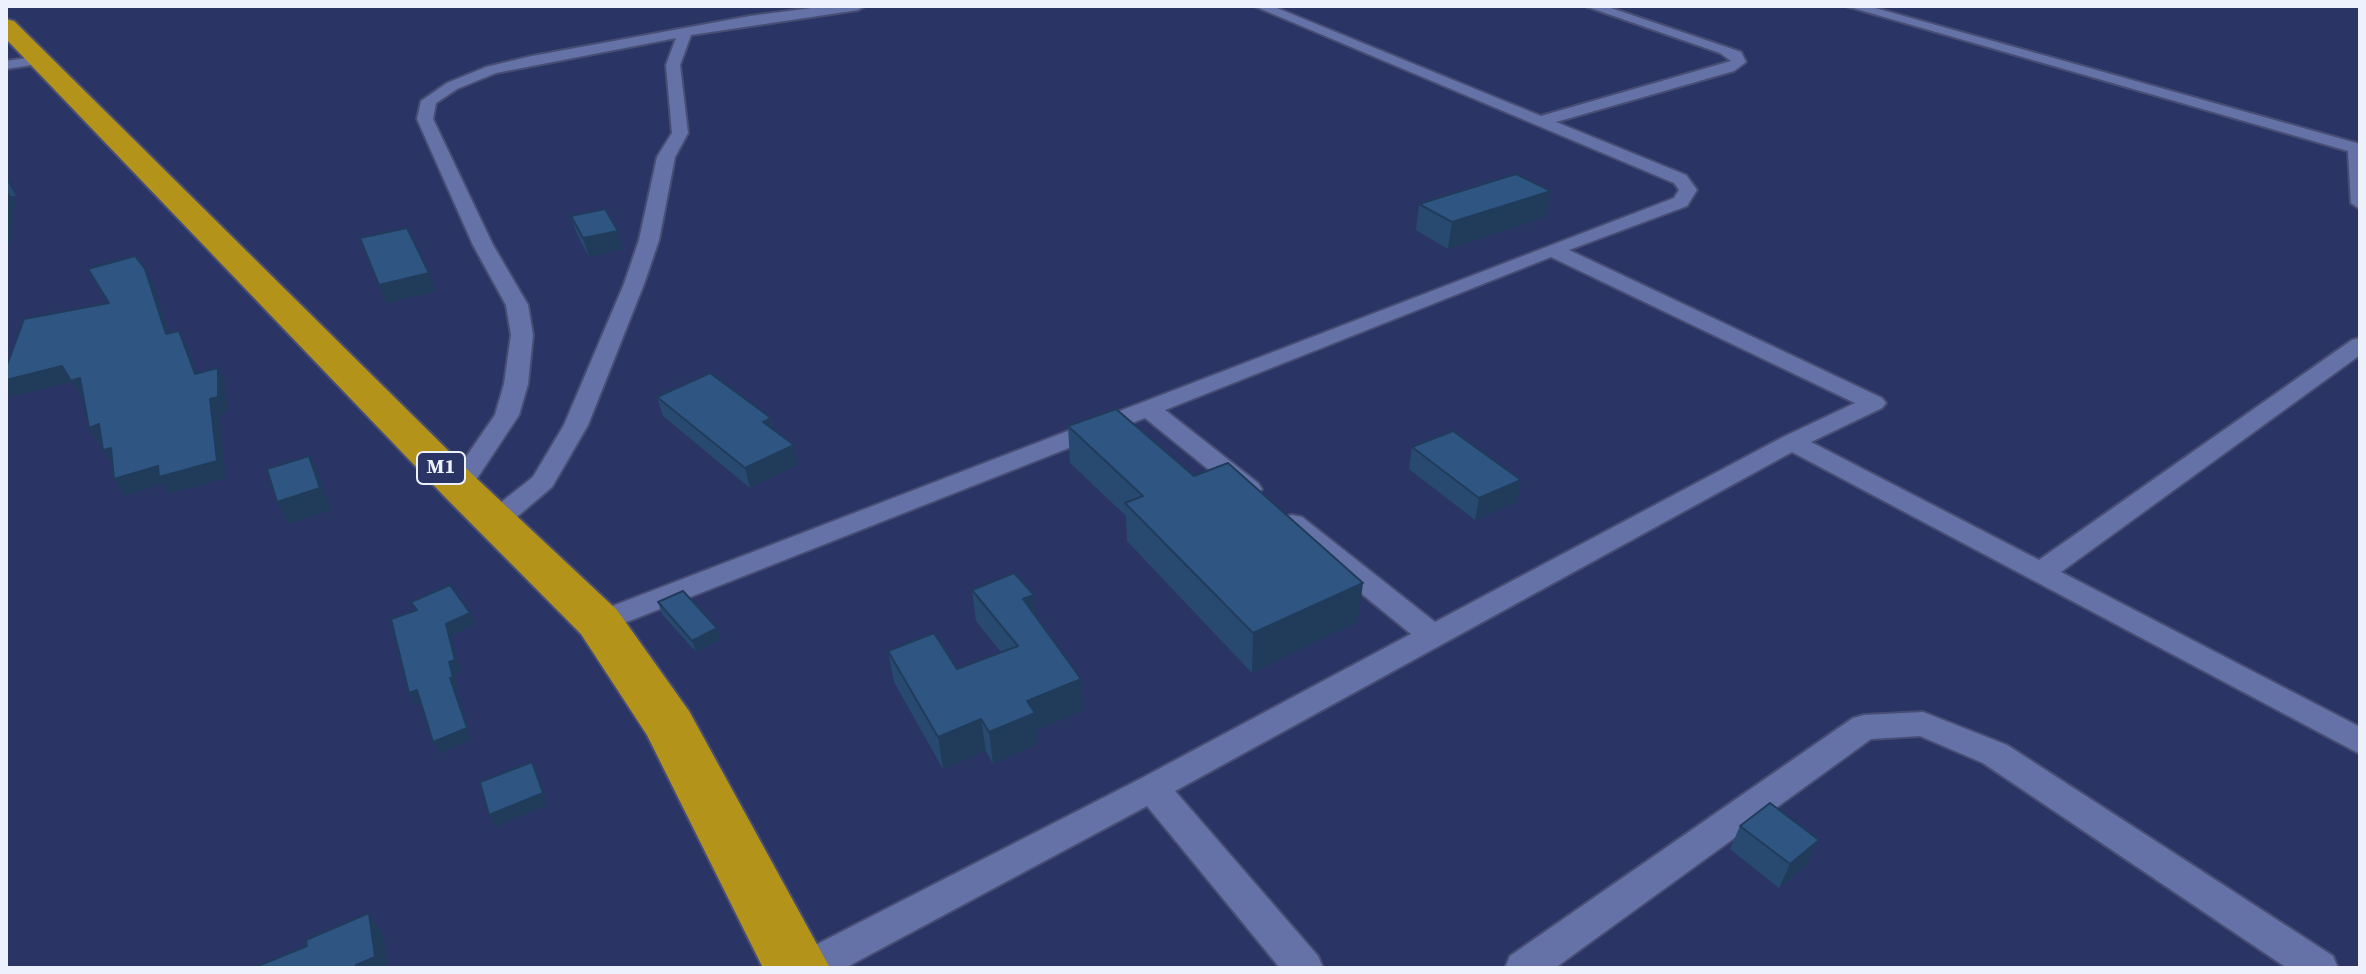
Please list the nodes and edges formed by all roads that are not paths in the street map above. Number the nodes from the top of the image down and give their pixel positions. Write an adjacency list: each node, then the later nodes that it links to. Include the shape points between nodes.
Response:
1 (736, 6): 7 (street)
2 (858, 6): 7 (street)
3 (1261, 6): 8 (street)
4 (1278, 6): 8 (street)
5 (1592, 6): 12 (street, via 1725,50 1739,62)
6 (1853, 6): 13 (street)
7 (750, 20): 10 (street)
8 (1301, 22): 12 (street)
9 (6, 26): 11 (highway, M1)
10 (685, 32): 19 (street, via 491,70 429,101 425,119 517,305 522,335 507,415); 20 (street, via 673,65 680,133 666,157 634,284 576,425 543,482)
11 (23, 63): 19 (highway, M1)
12 (1544, 120): 15 (street, via 1680,179 1688,190 1681,202)
13 (2358, 149): 14 (street)
14 (2360, 203)
15 (1552, 250): 17 (street); 18 (street, via 1874,403)
16 (2360, 345): 21 (street)
17 (1146, 407): 22 (street); 23 (street)
18 (1792, 442): 21 (street); 23 (street)
19 (459, 486): 20 (highway, M1)
20 (495, 521): 22 (highway, M1)
21 (2041, 572): 24 (street)
22 (599, 622): 26 (highway, M1, via 670,726)
23 (1433, 636): 25 (street)
24 (2360, 742)
25 (1152, 788): 27 (street); 28 (street)
26 (797, 968)
27 (808, 968)
28 (1304, 968)
29 (1524, 968): 30 (street, via 1864,727 1923,724 1995,754)
30 (2319, 968)

